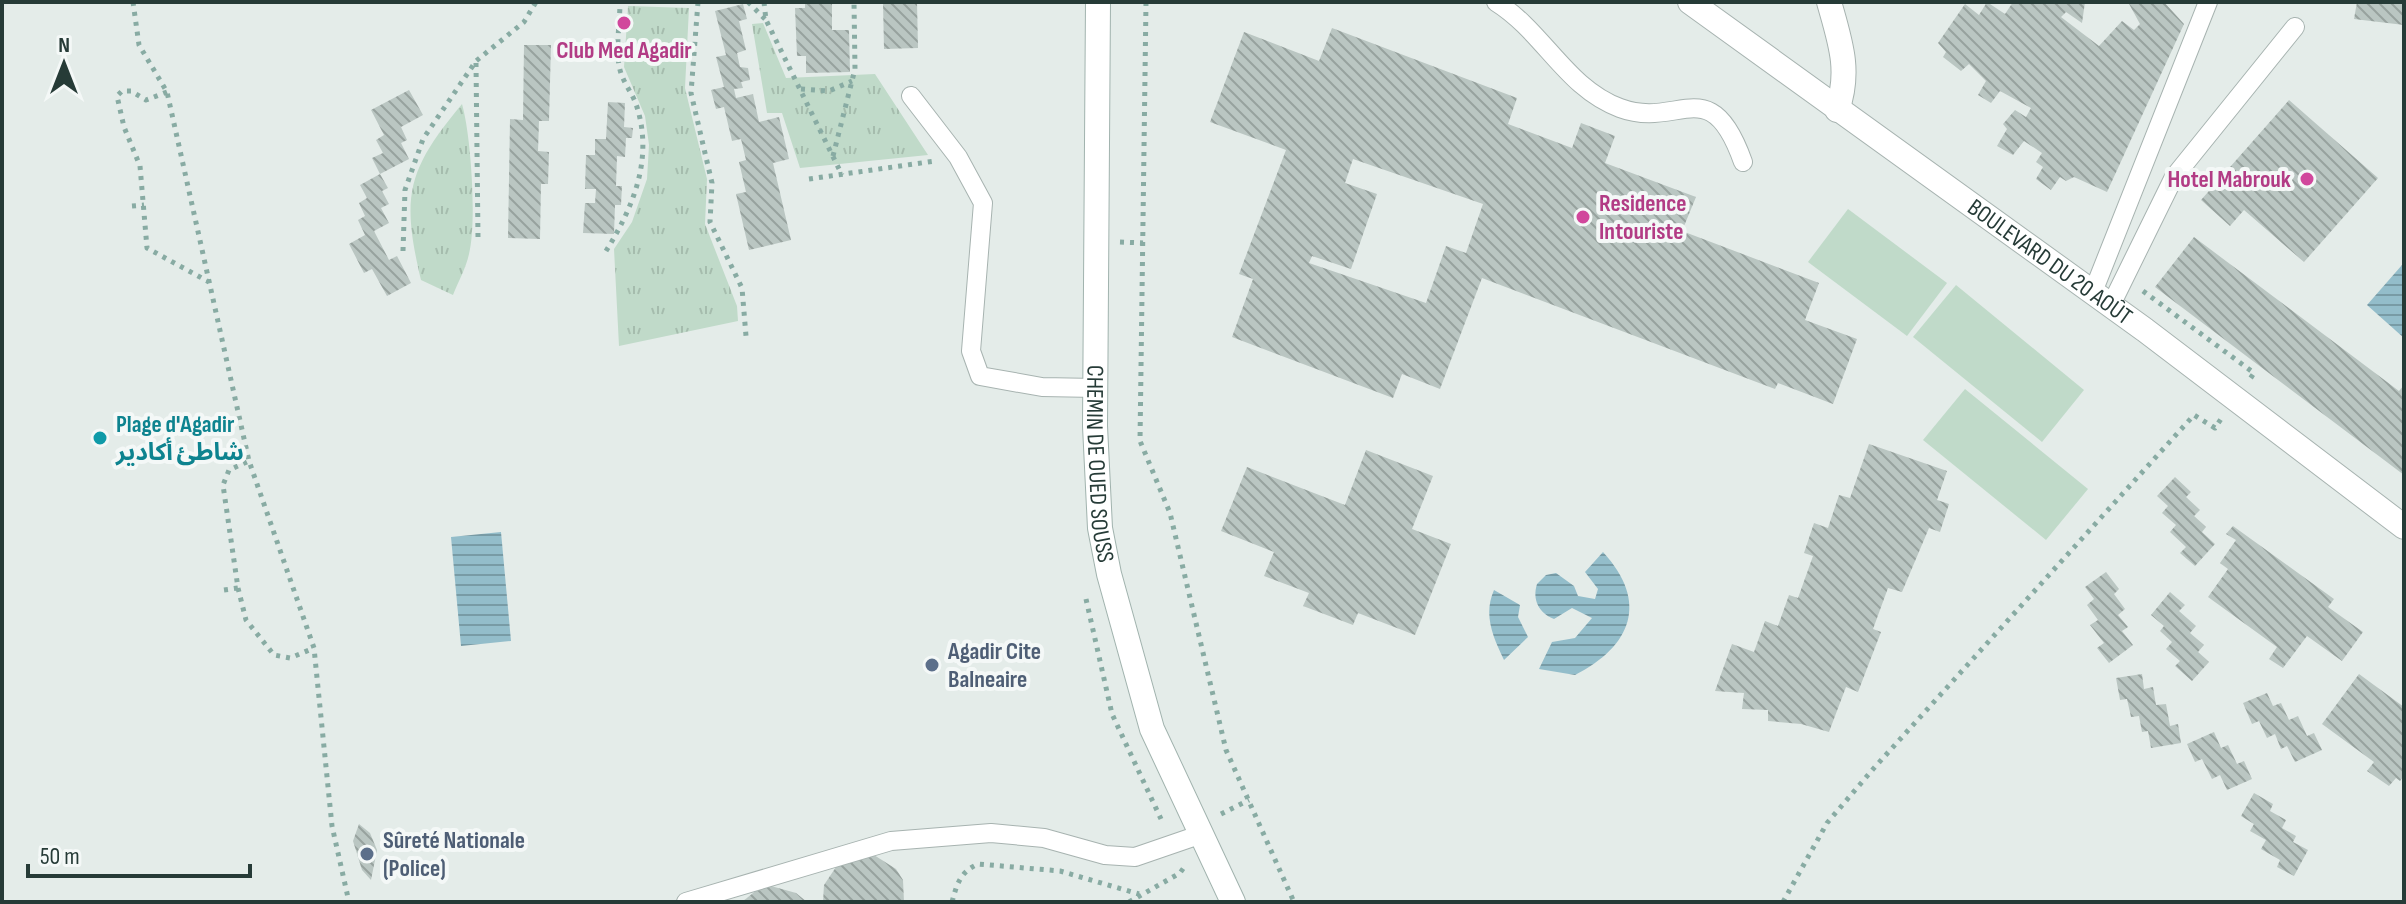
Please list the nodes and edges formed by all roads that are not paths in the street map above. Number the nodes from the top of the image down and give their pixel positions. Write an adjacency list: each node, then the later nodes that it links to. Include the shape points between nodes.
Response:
1 (1098, 2): 11 (street, CHEMIN DE OUED SOUSS)
2 (1496, 2): 9 (lane, via 1529,28 1592,95 1624,110 1708,109 1736,142)
3 (1690, 2): 8 (street, BOULEVARD DU 20 AOÛT)
4 (1829, 2): 8 (street, via 1845,60)
5 (2208, 2): 10 (lane)
6 (2295, 27): 10 (lane, via 2174,177 2125,278)
7 (911, 96): 11 (lane, via 958,157 983,203 971,351 980,376 1042,387)
8 (1837, 110): 10 (street, BOULEVARD DU 20 AOÛT)
9 (1743, 162)
10 (2102, 299): 12 (street, BOULEVARD DU 20 AOÛT)
11 (1096, 388): 13 (street, CHEMIN DE OUED SOUSS, via 1097,488 1109,574 1152,729)
12 (2404, 527)
13 (1199, 835): 14 (lane, via 1135,857 991,833 891,841); 15 (street, CHEMIN DE OUED SOUSS)
14 (686, 902)
15 (1233, 902)

